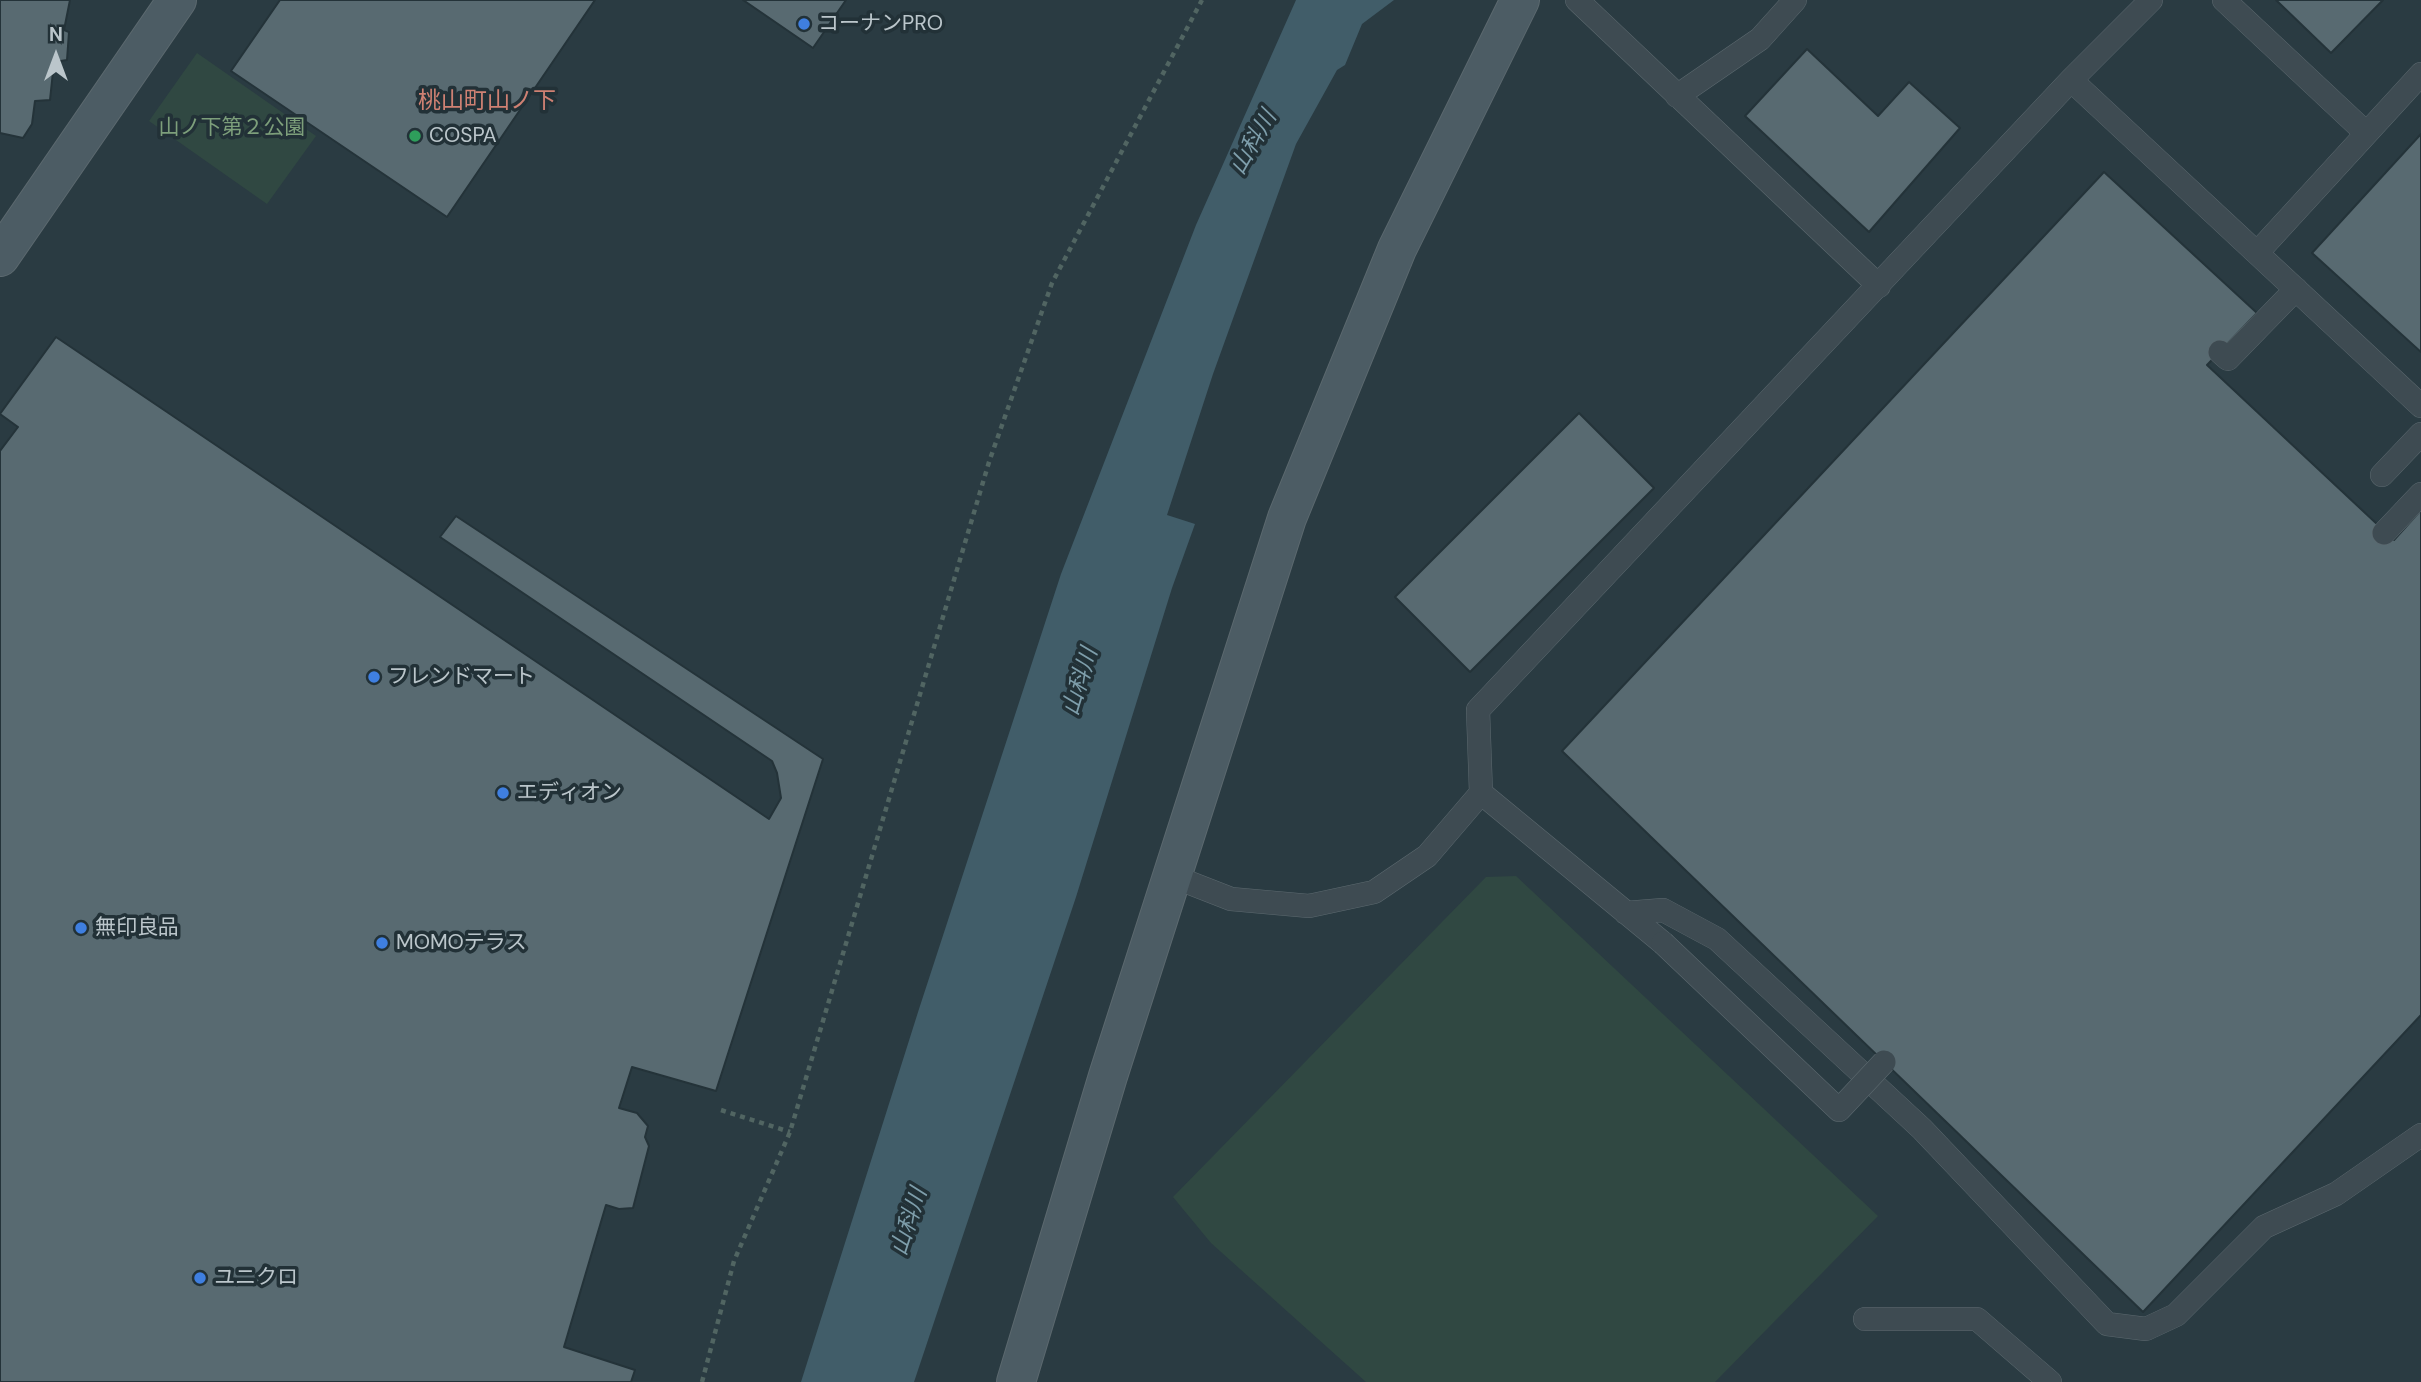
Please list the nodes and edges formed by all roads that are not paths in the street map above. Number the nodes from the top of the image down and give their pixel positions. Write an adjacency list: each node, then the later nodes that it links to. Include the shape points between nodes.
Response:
1 (177, 0): 12 (street)
2 (1520, 0): 22 (street, via 1397,249 1287,518)
3 (1577, 0): 9 (lane)
4 (1795, 0): 9 (lane, via 1760,39)
5 (2151, 0): 8 (lane)
6 (2224, 0): 10 (lane)
7 (2421, 74): 10 (lane)
8 (2071, 80): 11 (lane); 13 (lane)
9 (1677, 96): 13 (lane)
10 (2366, 133): 11 (lane)
11 (2257, 253): 14 (lane)
12 (0, 257)
13 (1879, 286): 21 (lane, via 1478,710)
14 (2297, 289): 15 (lane, via 2228,359); 16 (lane)
15 (2220, 352)
16 (2421, 405)
17 (2421, 434): 18 (lane)
18 (2382, 475)
19 (2421, 494): 20 (lane)
20 (2384, 533)
21 (1481, 793): 22 (lane, via 1427,856 1374,892 1310,906 1231,899); 23 (lane)
22 (1172, 876): 27 (street)
23 (1626, 913): 24 (lane, bridge, via 1839,1110); 25 (lane, via 1663,910 1717,939 1922,1129 2107,1324 2146,1329 2176,1315 2264,1227 2336,1194)
24 (1884, 1062)
25 (2421, 1135)
26 (1864, 1319): 28 (lane, via 1977,1319)
27 (1016, 1382)
28 (2050, 1382)

